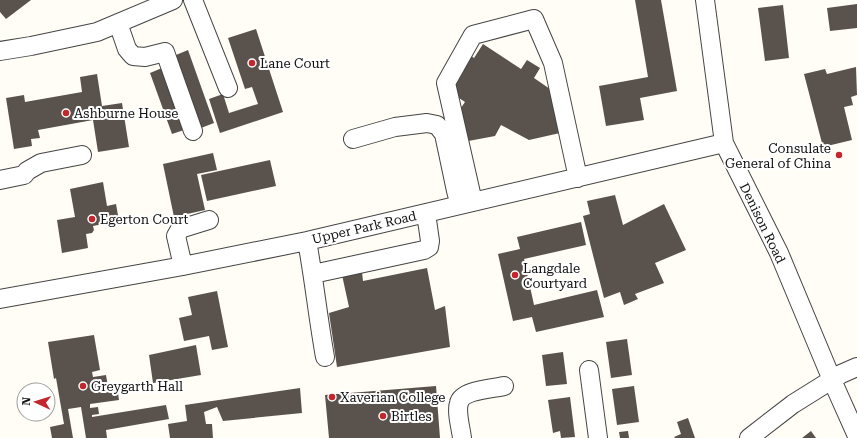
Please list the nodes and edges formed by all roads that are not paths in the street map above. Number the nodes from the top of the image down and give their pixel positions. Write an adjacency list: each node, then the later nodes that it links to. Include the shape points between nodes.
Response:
1 (173, 0): 4 (street)
2 (193, 0): 6 (street)
3 (705, 0): 9 (street, Denison Road)
4 (118, 24): 5 (street, via 97,32); 7 (street, via 132,56 145,57 165,52)
5 (0, 51)
6 (228, 88)
7 (193, 131)
8 (353, 139): 13 (street, via 395,127 427,123 436,126 444,134 456,191)
9 (724, 143): 11 (street, Upper Park Road); 23 (street, Denison Road, via 779,253)
10 (82, 155): 12 (street, via 41,163 24,176)
11 (578, 178): 13 (street, Upper Park Road); 13 (street, via 553,63 534,20 473,35 446,83)
12 (0, 180)
13 (467, 203): 14 (street, Upper Park Road)
14 (426, 213): 16 (street, Upper Park Road); 18 (street, via 430,241 429,247 424,250)
15 (209, 220): 17 (street, via 180,229 176,236)
16 (307, 241): 17 (street, Upper Park Road); 18 (street)
17 (183, 266): 19 (street, Upper Park Road)
18 (313, 274): 20 (street)
19 (0, 299)
20 (325, 357)
21 (857, 367): 23 (street)
22 (589, 370): 27 (street)
23 (832, 380): 25 (street, Denison Road); 28 (street, via 793,404)
24 (504, 386): 26 (street, via 469,393 462,397 458,410)
25 (857, 436)
26 (462, 438)
27 (598, 438)
28 (750, 438)

